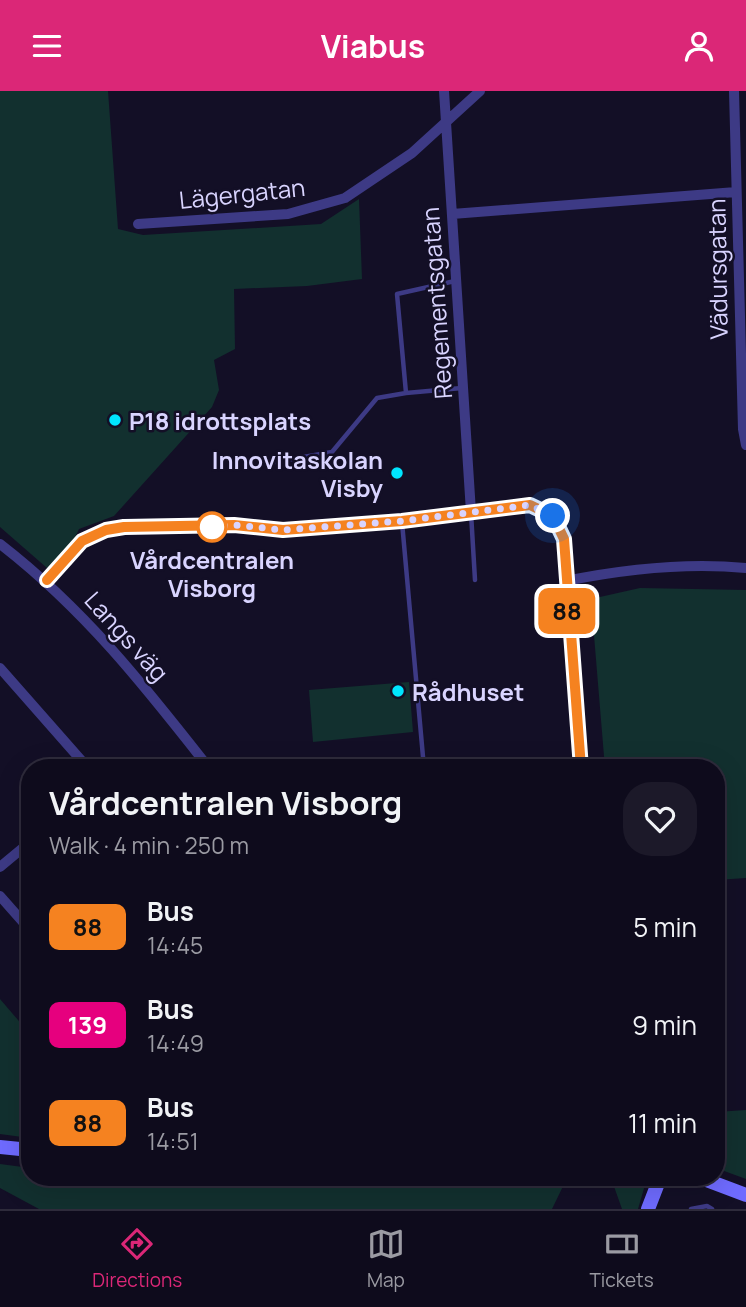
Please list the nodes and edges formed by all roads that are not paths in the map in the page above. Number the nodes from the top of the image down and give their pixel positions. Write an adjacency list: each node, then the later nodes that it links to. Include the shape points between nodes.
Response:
1 (444, 91): 6 (street, Regementsgatan)
2 (480, 91): 6 (street, Lägergatan)
3 (734, 91): 5 (street, Vädursgatan)
4 (746, 108): 5 (street)
5 (734, 109): 7 (street, Vädursgatan)
6 (446, 124): 8 (street, Regementsgatan); 9 (street, Lägergatan, via 345,198 288,214)
7 (736, 192): 8 (street); 13 (street, Vädursgatan)
8 (452, 214): 10 (street, Regementsgatan)
9 (138, 224)
10 (456, 280): 11 (street, Regementsgatan); 12 (lane, via 397,294)
11 (463, 388): 12 (lane); 15 (street, Regementsgatan)
12 (406, 393): 14 (lane, via 377,398 332,452)
13 (746, 445)
14 (275, 463)
15 (471, 512): 16 (street); 20 (lane); 21 (street, via 530,505 544,509 553,516 564,539)
16 (402, 521): 19 (street, via 283,530 234,525 124,527 82,541); 25 (lane)
17 (0, 544): 19 (street, Langs väg)
18 (746, 568): 21 (street, via 682,566)
19 (47, 580): 24 (street, Langs väg, via 117,652)
20 (475, 580)
21 (565, 581): 26 (street)
22 (0, 668): 23 (street)
23 (80, 759)
24 (202, 759)
25 (423, 759)
26 (580, 759)
27 (21, 850): 28 (street)
28 (0, 867)
29 (0, 896): 30 (street)
30 (21, 920)
31 (0, 1147): 32 (main road)
32 (21, 1149)
33 (657, 1186): 36 (main road)
34 (722, 1186): 35 (main road)
35 (746, 1195)
36 (648, 1209)
37 (691, 1209): 38 (lane)
38 (712, 1209)

